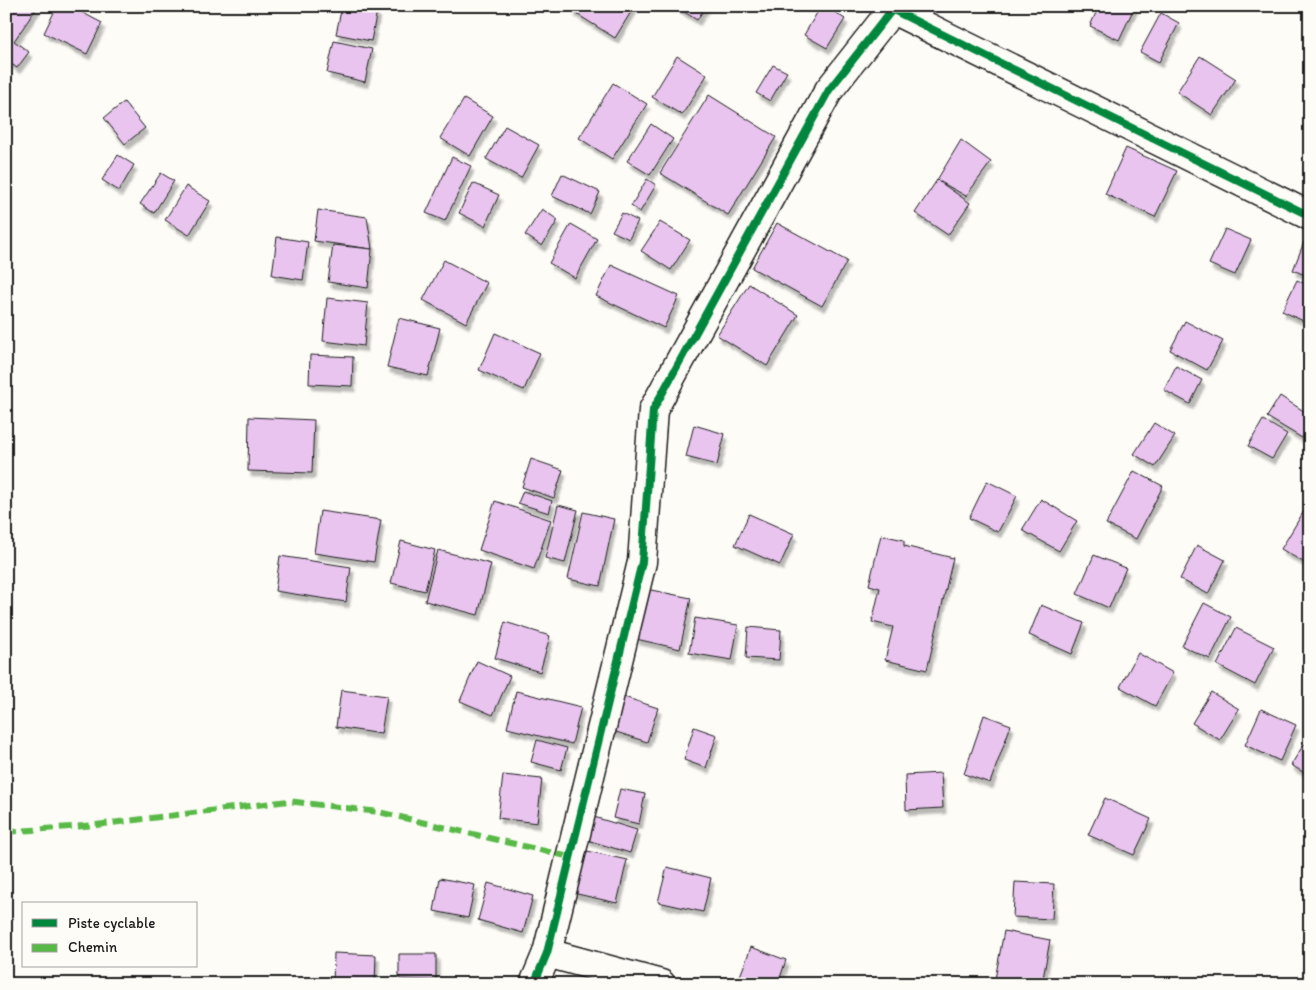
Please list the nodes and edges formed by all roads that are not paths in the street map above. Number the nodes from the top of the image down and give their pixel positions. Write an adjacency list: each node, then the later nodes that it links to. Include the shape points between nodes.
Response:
1 (891, 8): 2 (street); 3 (street, via 829,90 653,410 642,562)
2 (1310, 216)
3 (547, 952): 4 (street); 5 (street)
4 (534, 984)
5 (661, 984)

